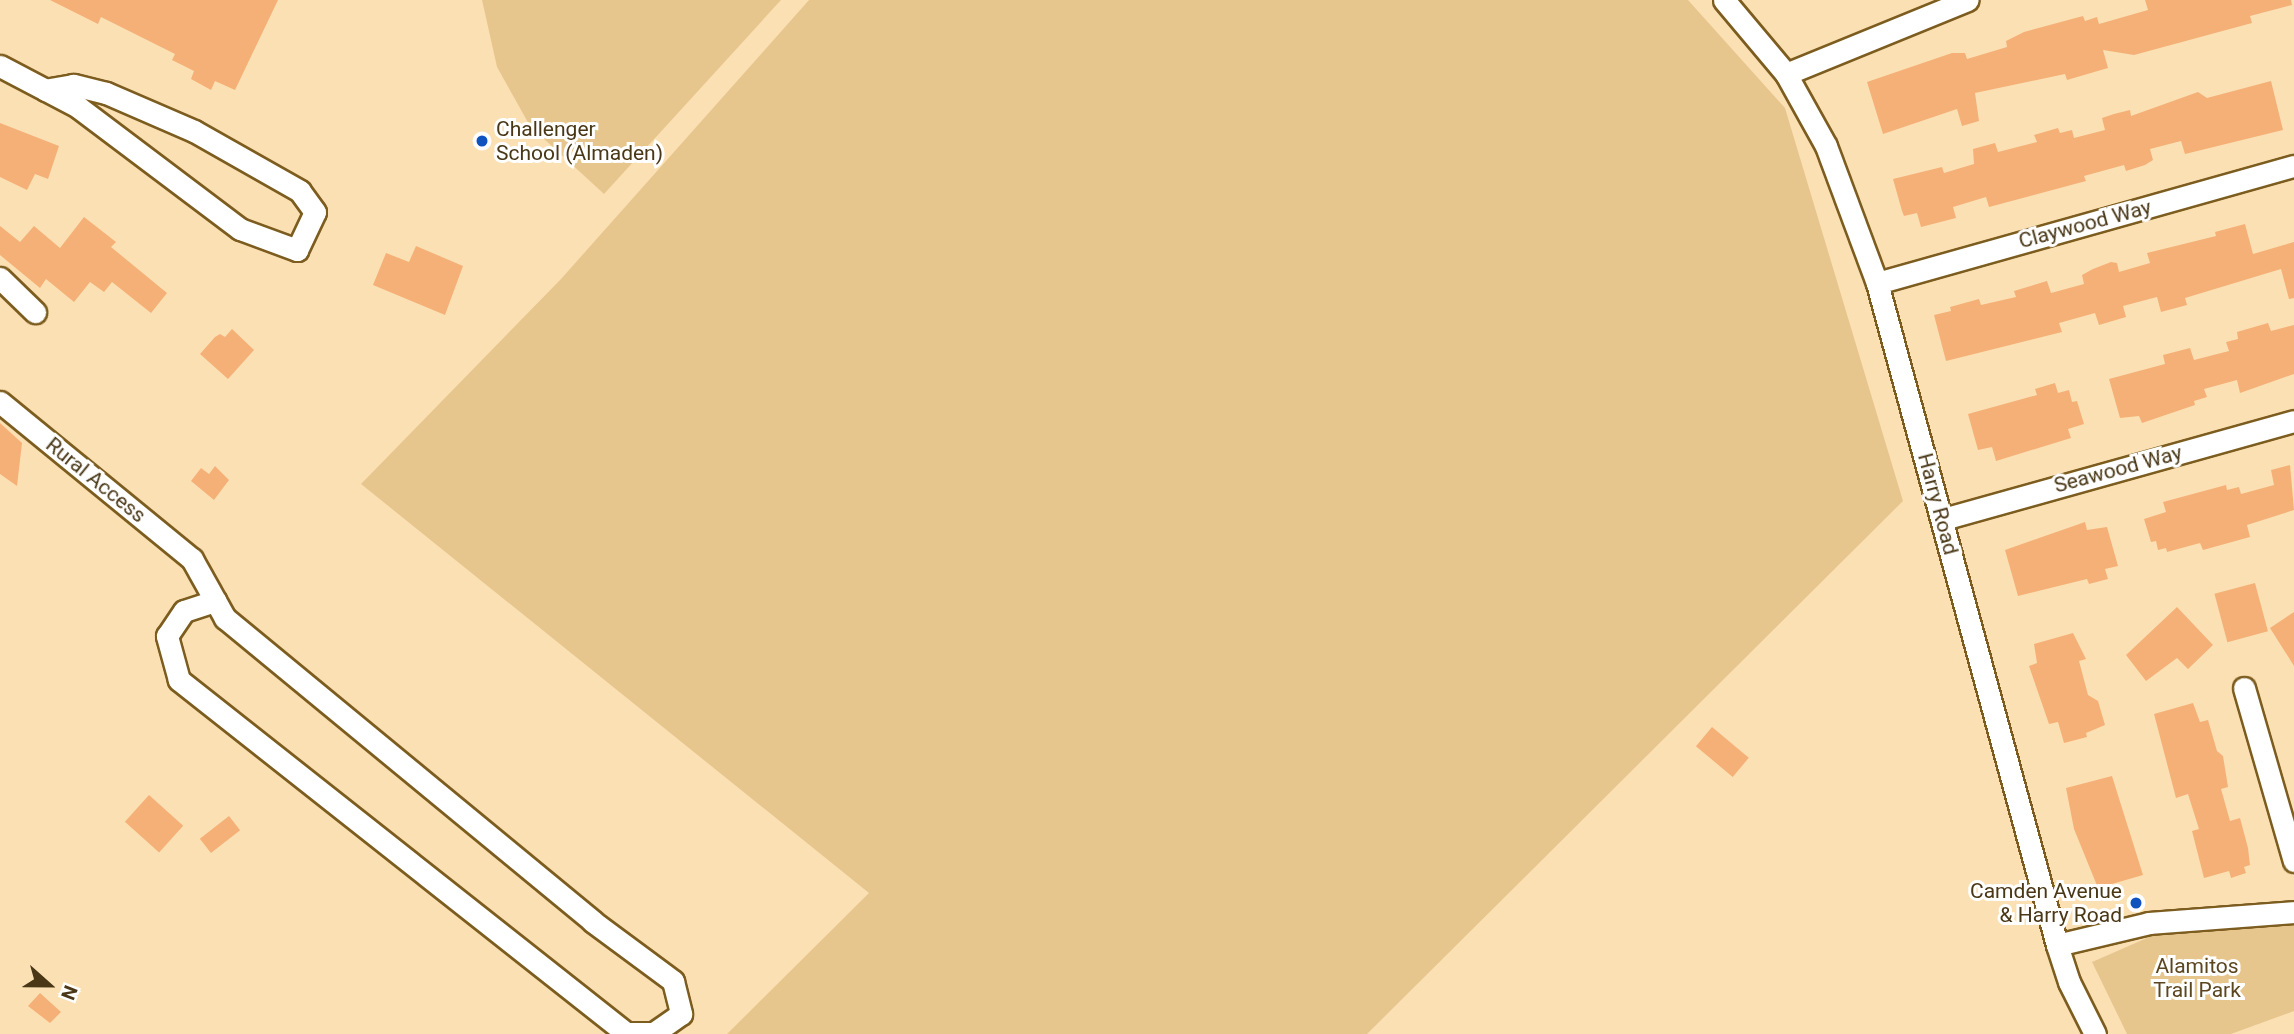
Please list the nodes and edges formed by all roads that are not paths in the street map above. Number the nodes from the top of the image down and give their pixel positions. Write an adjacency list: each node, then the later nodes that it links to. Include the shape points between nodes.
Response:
1 (1724, 0): 4 (street, Harry Road)
2 (1968, 0): 4 (street)
3 (0, 66): 5 (street)
4 (1786, 74): 8 (street, Harry Road, via 1826,146)
5 (45, 90): 5 (street, via 78,107 240,229 297,250 315,212 300,191 194,131 106,93 73,85)
6 (2294, 166): 8 (street, Claywood Way)
7 (0, 278): 9 (street)
8 (1877, 283): 12 (street, Harry Road)
9 (34, 312)
10 (0, 402): 13 (street, Rural Access, via 192,559)
11 (2294, 421): 12 (street, Seawood Way)
12 (1942, 519): 17 (street, Harry Road)
13 (215, 601): 13 (street, via 225,618 592,921 673,981 681,1014 654,1033 626,1033 179,680 167,636 184,611)
14 (2244, 688): 15 (street)
15 (2294, 861)
16 (2294, 912): 17 (street, via 2149,923)
17 (2057, 945): 18 (street, Harry Road)
18 (2095, 1034)

